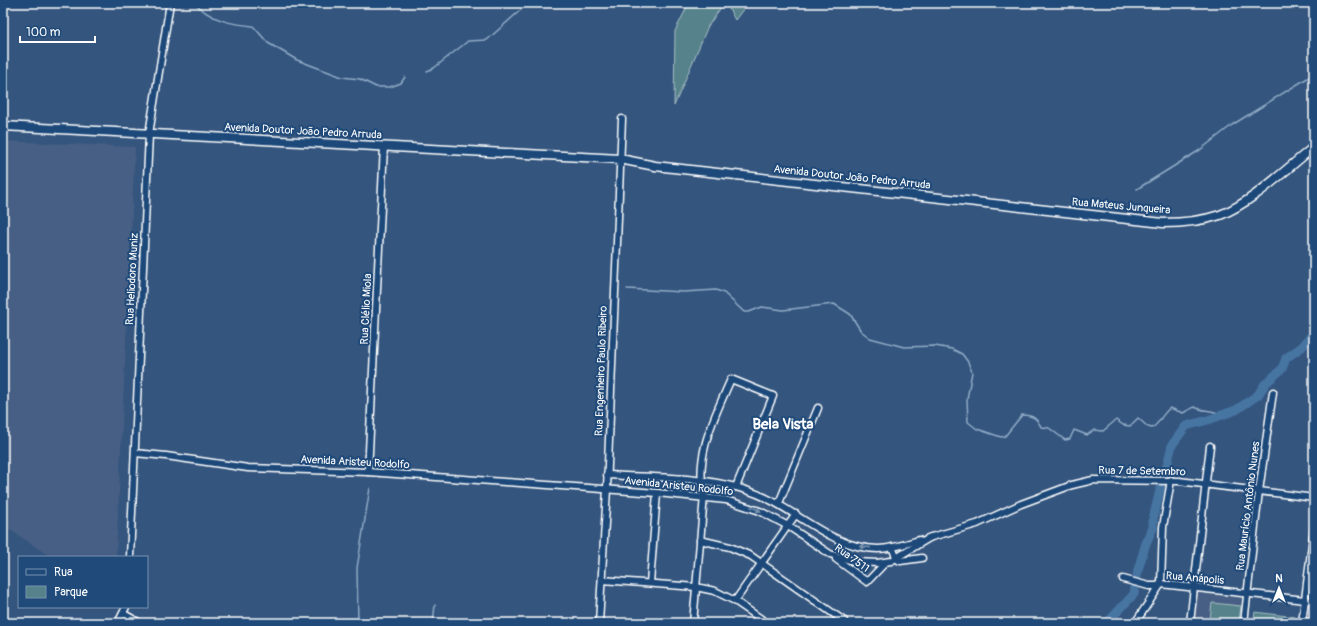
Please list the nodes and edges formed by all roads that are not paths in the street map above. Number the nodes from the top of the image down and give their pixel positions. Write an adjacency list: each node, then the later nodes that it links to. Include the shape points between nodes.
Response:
1 (170, 3): 4 (street, Rua Heliodoro Muniz)
2 (622, 119): 7 (street, Rua Engenheiro Paulo Ribeiro)
3 (3, 126): 4 (main road, Avenida Doutor João Pedro Arruda)
4 (149, 134): 5 (main road, Avenida Doutor João Pedro Arruda); 12 (street, Rua Heliodoro Muniz)
5 (384, 146): 7 (main road, Avenida Doutor João Pedro Arruda, via 602,158 616,162); 13 (street, Rua Clélio Miola)
6 (1314, 147): 8 (main road, Rua Mateus Junqueira, via 1241,204 1206,219 1163,223)
7 (620, 158): 8 (main road, Avenida Doutor João Pedro Arruda, via 631,165); 14 (street, Rua Engenheiro Paulo Ribeiro)
8 (1047, 210)
9 (1274, 392): 20 (street, Rua Maurício Antônio Nunes)
10 (818, 408): 24 (street)
11 (1210, 446): 17 (street)
12 (134, 454): 13 (street, Avenida Aristeu Rodolfo, via 248,468); 32 (street, Rua Heliodoro Muniz)
13 (368, 472): 19 (street, Avenida Aristeu Rodolfo)
14 (607, 475): 16 (street, Avenida Aristeu Rodolfo); 19 (street, Rua Engenheiro Paulo Ribeiro)
15 (1171, 480): 17 (street, Rua 7 de Setembro); 28 (street, Rua 7 de Setembro, via 1111,478 1086,481 1021,504 977,524); 40 (street, via 1163,528)
16 (700, 481): 18 (street, Avenida Aristeu Rodolfo); 18 (street, via 706,441 731,378 773,396); 22 (street)
17 (1206, 484): 20 (street, Rua 7 de Setembro); 42 (street)
18 (736, 487): 24 (street, Avenida Aristeu Rodolfo)
19 (607, 489): 21 (street, Avenida Aristeu Rodolfo); 38 (street, Rua Engenheiro Paulo Ribeiro)
20 (1260, 491): 23 (street, Rua 7 de Setembro); 43 (street, Rua Maurício Antônio Nunes)
21 (657, 493): 22 (street, Avenida Aristeu Rodolfo); 39 (street)
22 (704, 496): 26 (street, Avenida Aristeu Rodolfo, one-way to 26, via 737,502); 29 (street)
23 (1314, 498)
24 (779, 503): 25 (street, Avenida Aristeu Rodolfo)
25 (796, 514): 26 (street); 30 (street, Avenida Aristeu Rodolfo, one-way to 25, via 869,548 841,541)
26 (788, 526): 31 (street, Avenida Aristeu Rodolfo); 35 (street)
27 (1314, 528): 44 (street)
28 (931, 537): 30 (street, Avenida Aristeu Rodolfo); 34 (street, Avenida Aristeu Rodolfo)
29 (700, 540): 35 (street, via 741,551); 41 (street)
30 (892, 547): 34 (street)
31 (823, 550): 36 (street, Avenida Aristeu Rodolfo, via 836,557 856,562); 36 (street, Rua 7511, via 867,582)
32 (130, 556)
33 (922, 558): 34 (street, via 903,562)
34 (897, 559): 36 (street, Avenida Aristeu Rodolfo)
35 (762, 563): 46 (street); 49 (street)
36 (885, 563)
37 (1123, 579): 40 (street, Rua Anápolis, via 1154,586)
38 (602, 580): 39 (street); 52 (street, Rua Engenheiro Paulo Ribeiro)
39 (650, 583): 41 (street)
40 (1161, 584): 42 (street, Rua Anápolis); 55 (street)
41 (696, 587): 46 (street, via 715,591); 53 (street)
42 (1194, 587): 43 (street, Rua Anápolis); 56 (street)
43 (1248, 593): 44 (street, Rua Anápolis); 57 (street, Rua Maurício Antônio Nunes)
44 (1305, 600): 45 (street, Rua Anápolis); 58 (street)
45 (1314, 600)
46 (735, 601): 54 (street)
47 (126, 608): 48 (street)
48 (124, 614): 50 (street); 51 (street)
49 (844, 621)
50 (118, 623)
51 (140, 623)
52 (599, 623)
53 (693, 623)
54 (767, 623)
55 (1135, 623)
56 (1190, 623)
57 (1244, 623)
58 (1302, 623)

